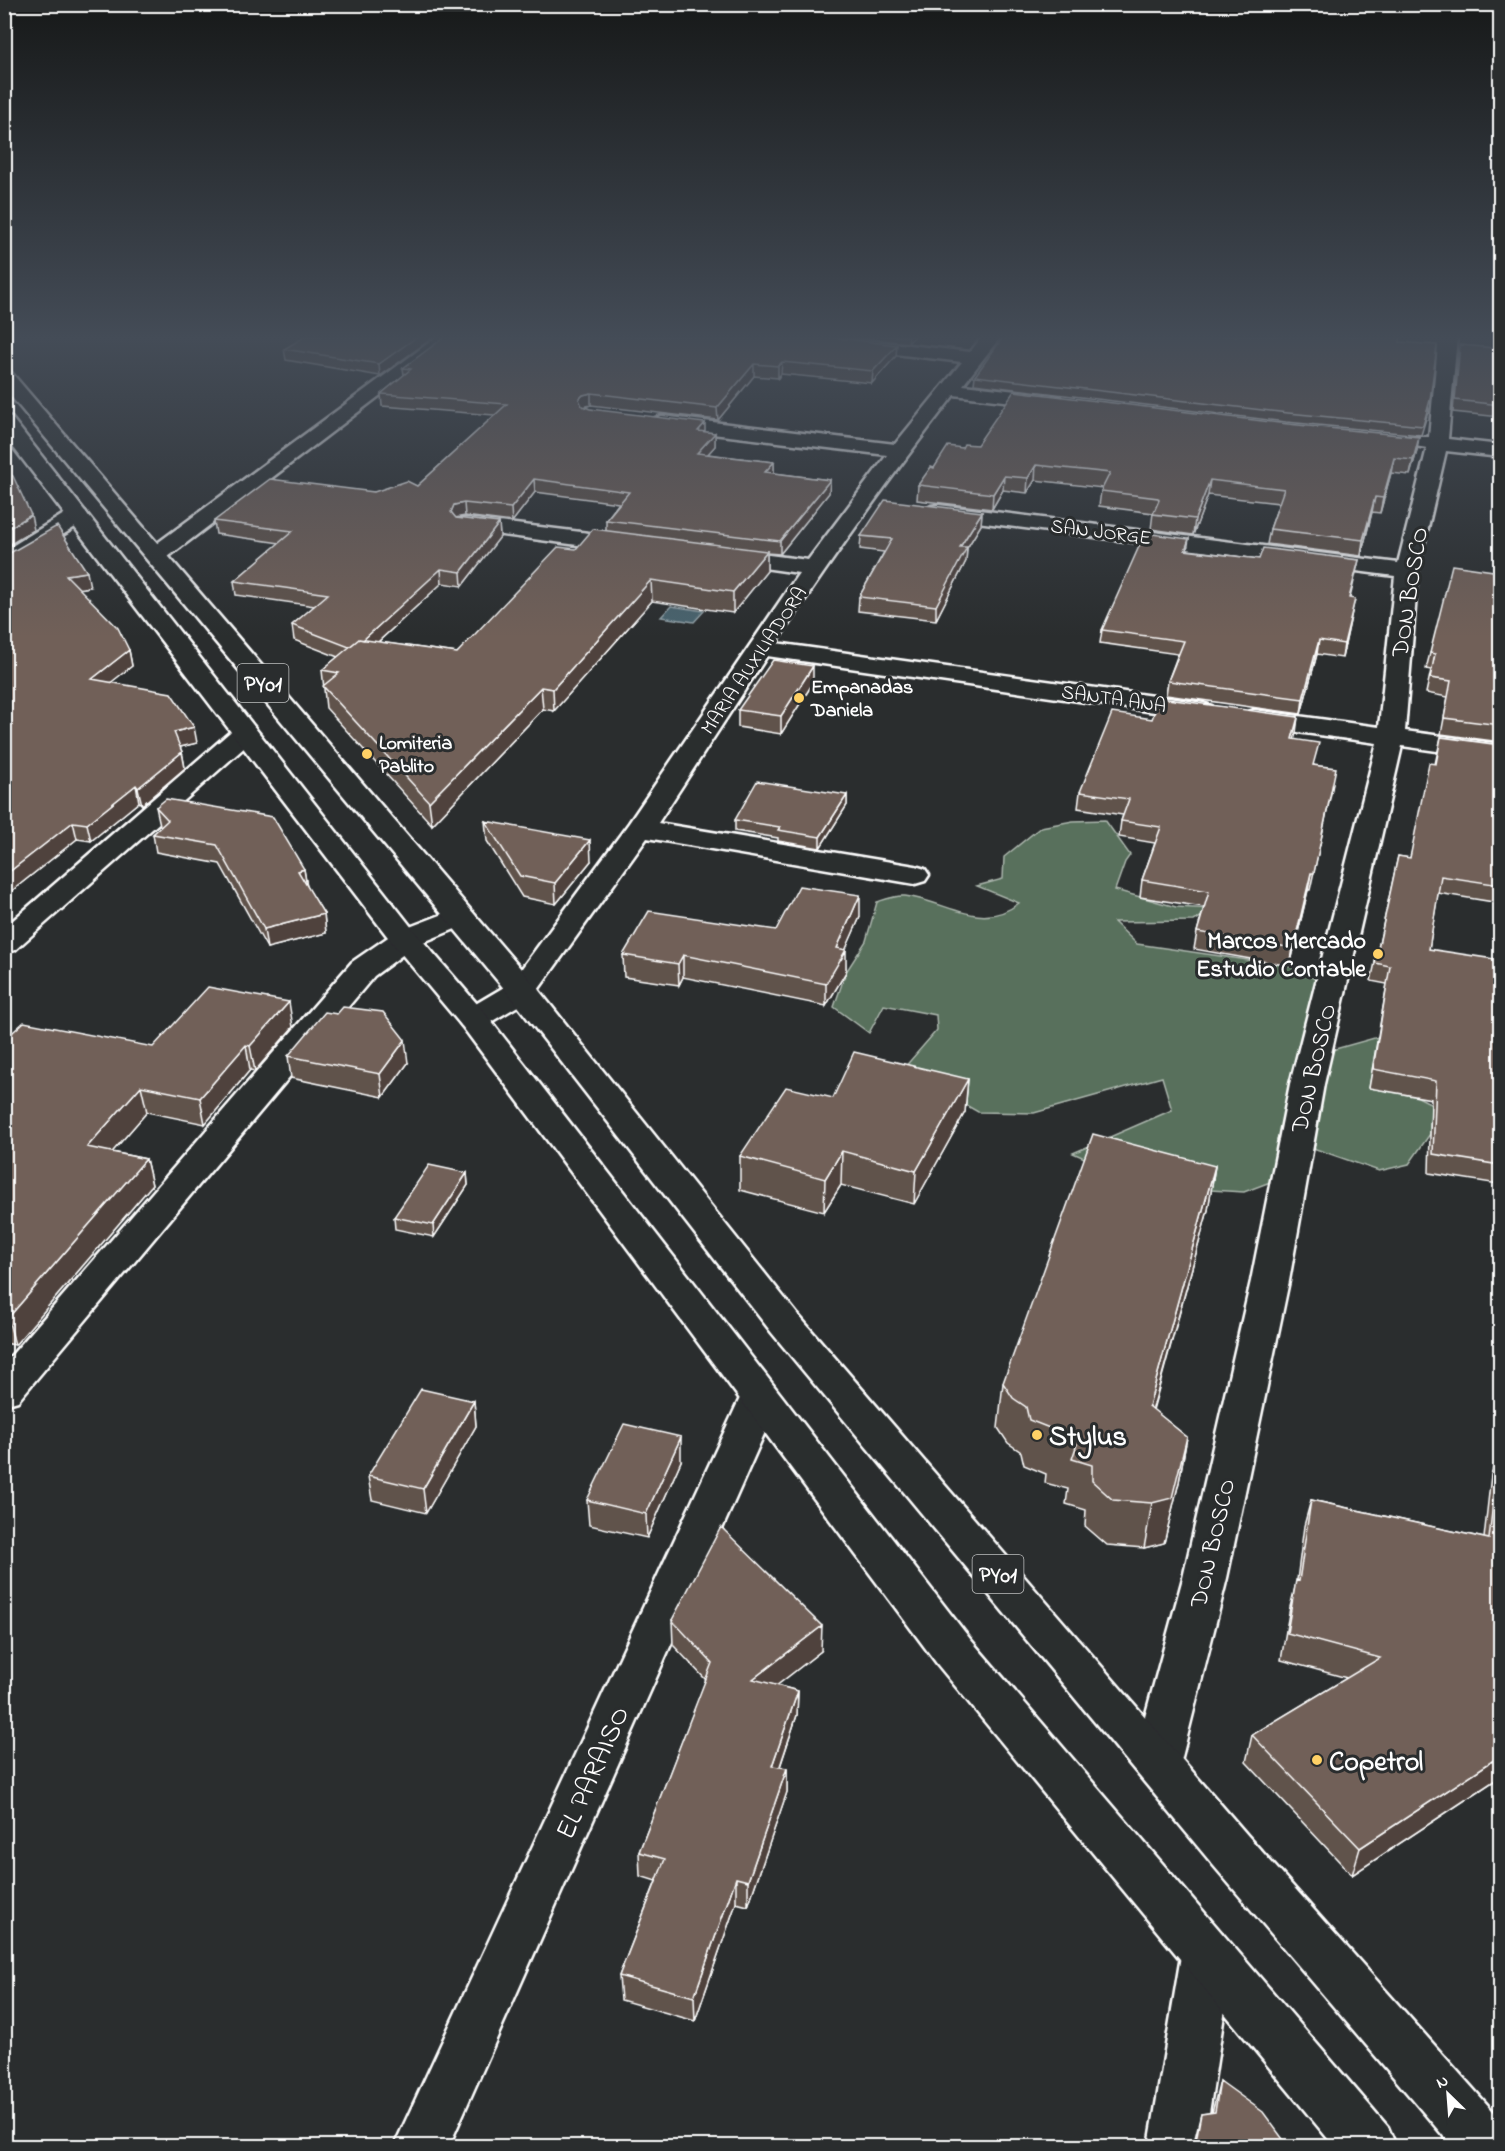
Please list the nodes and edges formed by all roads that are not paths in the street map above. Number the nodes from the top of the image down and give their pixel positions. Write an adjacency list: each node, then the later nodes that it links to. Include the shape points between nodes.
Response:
1 (16, 436): 12 (main road, PY01)
2 (55, 436): 16 (main road, PY01)
3 (315, 436): 16 (main road)
4 (781, 436): 9 (main road)
5 (911, 436): 9 (main road, MARIA AUXILIADORA)
6 (1439, 436): 8 (main road, DON BOSCO)
7 (1391, 439): 8 (main road)
8 (1438, 443): 10 (main road); 19 (main road, DON BOSCO)
9 (900, 451): 18 (main road, MARIA AUXILIADORA, via 877,503)
10 (1500, 452)
11 (913, 508): 19 (main road, SAN JORGE)
12 (77, 516): 17 (main road); 21 (main road, PY01)
13 (465, 524): 14 (main road)
14 (651, 547)
15 (698, 553): 18 (main road)
16 (156, 555): 26 (main road, PY01)
17 (4, 561)
18 (814, 568): 20 (main road, MARIA AUXILIADORA)
19 (1407, 571): 22 (main road, DON BOSCO)
20 (763, 648): 22 (main road, SANTA ANA); 24 (main road, MARIA AUXILIADORA)
21 (245, 733): 27 (main road, PY01); 28 (main road)
22 (1390, 737): 23 (main road, SANTA ANA); 33 (main road, DON BOSCO, via 1307,1084 1270,1281 1205,1578)
23 (1500, 752)
24 (640, 828): 25 (main road); 29 (main road, MARIA AUXILIADORA)
25 (915, 875)
26 (459, 917): 27 (main road); 29 (main road, PY01)
27 (405, 939): 30 (main road, PY01); 31 (main road, via 363,969)
28 (4, 944)
29 (522, 990): 30 (main road); 33 (main road, PY01, via 785,1324)
30 (473, 1018): 32 (main road, PY01)
31 (9, 1378)
32 (760, 1398): 34 (main road, PY01, via 954,1652); 35 (main road, EL PARAISO)
33 (1157, 1761): 38 (main road, PY01)
34 (1207, 1956): 36 (main road); 37 (main road, PY01)
35 (421, 2146)
36 (1176, 2146)
37 (1369, 2146)
38 (1488, 2146)

